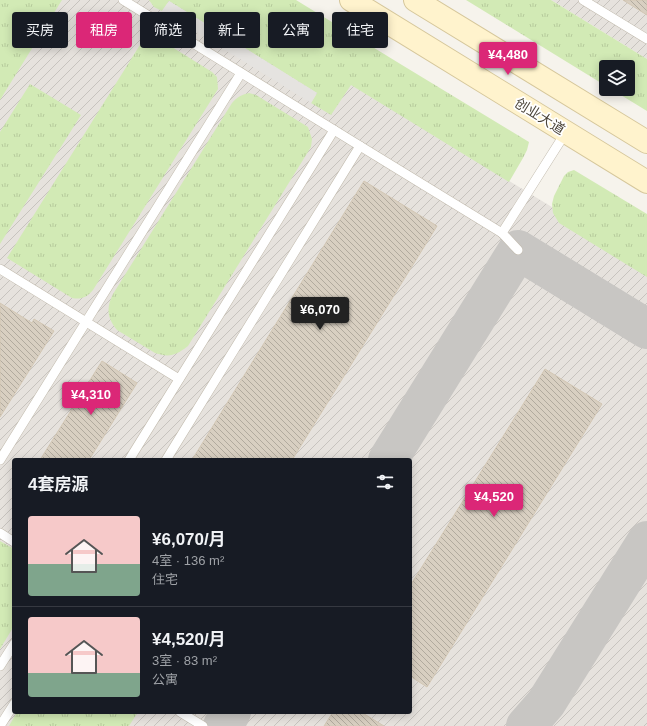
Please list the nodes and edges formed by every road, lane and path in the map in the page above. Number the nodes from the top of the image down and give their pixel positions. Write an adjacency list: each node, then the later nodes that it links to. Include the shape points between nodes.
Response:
1 (123, 0): 6 (lane)
2 (351, 0): 8 (main road, 创业大道)
3 (415, 0): 9 (main road)
4 (583, 0): 5 (lane)
5 (647, 39)
6 (241, 73): 7 (lane); 15 (lane)
7 (334, 130): 10 (lane); 16 (lane)
8 (566, 132): 11 (main road, 创业大道); 12 (lane)
9 (647, 142)
10 (360, 146): 12 (lane); 18 (lane)
11 (647, 182)
12 (502, 233): 13 (lane)
13 (518, 250)
14 (0, 269): 15 (lane)
15 (86, 322): 16 (lane); 19 (lane)
16 (179, 379): 17 (lane)
17 (129, 458)
18 (167, 458)
19 (0, 460)
20 (0, 533): 21 (lane)
21 (12, 541)
22 (12, 647): 23 (lane)
23 (0, 666)
24 (12, 707): 26 (lane)
25 (183, 714): 27 (lane)
26 (0, 726)
27 (203, 726)

